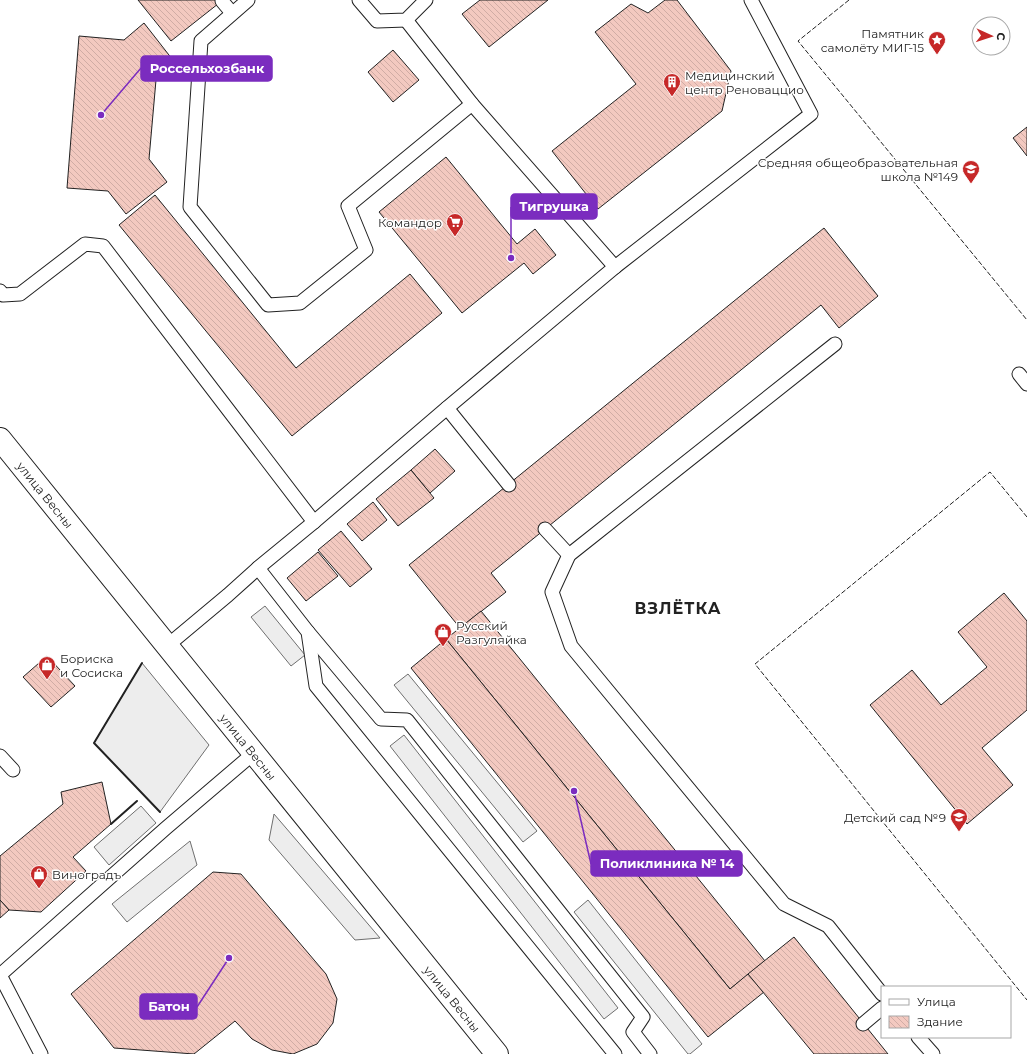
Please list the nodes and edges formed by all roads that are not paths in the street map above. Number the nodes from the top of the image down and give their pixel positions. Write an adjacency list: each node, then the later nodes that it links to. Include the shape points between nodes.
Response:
1 (248, 0): 6 (lane)
2 (359, 0): 7 (lane, via 377,20)
3 (426, 0): 7 (lane)
4 (751, 0): 9 (lane, via 811,114)
5 (222, 1): 6 (lane)
6 (232, 13): 8 (lane, via 201,41 190,207 268,305 300,303 366,250 348,206)
7 (406, 20): 8 (lane)
8 (472, 104): 9 (lane)
9 (615, 267): 12 (lane)
10 (0, 291): 15 (lane, via 3,295 20,294 84,244 102,246)
11 (835, 344): 17 (lane)
12 (447, 408): 14 (lane); 15 (lane)
13 (0, 439): 20 (street, улица Весны)
14 (509, 484)
15 (314, 522): 18 (lane)
16 (545, 529): 17 (lane)
17 (569, 555): 25 (lane, via 552,592 571,646 784,904 828,926)
18 (258, 568): 19 (lane); 20 (lane)
19 (308, 632): 31 (lane, via 316,686); 32 (lane, via 381,719 407,720 642,1017 633,1032)
20 (167, 646): 21 (street, улица Весны)
21 (254, 753): 24 (lane); 30 (street, улица Весны)
22 (0, 756): 23 (lane)
23 (13, 770)
24 (0, 975): 29 (lane)
25 (881, 993)
26 (881, 1009): 27 (lane)
27 (863, 1024)
28 (919, 1038): 33 (lane)
29 (41, 1054)
30 (497, 1054)
31 (615, 1054)
32 (650, 1054)
33 (933, 1054)

